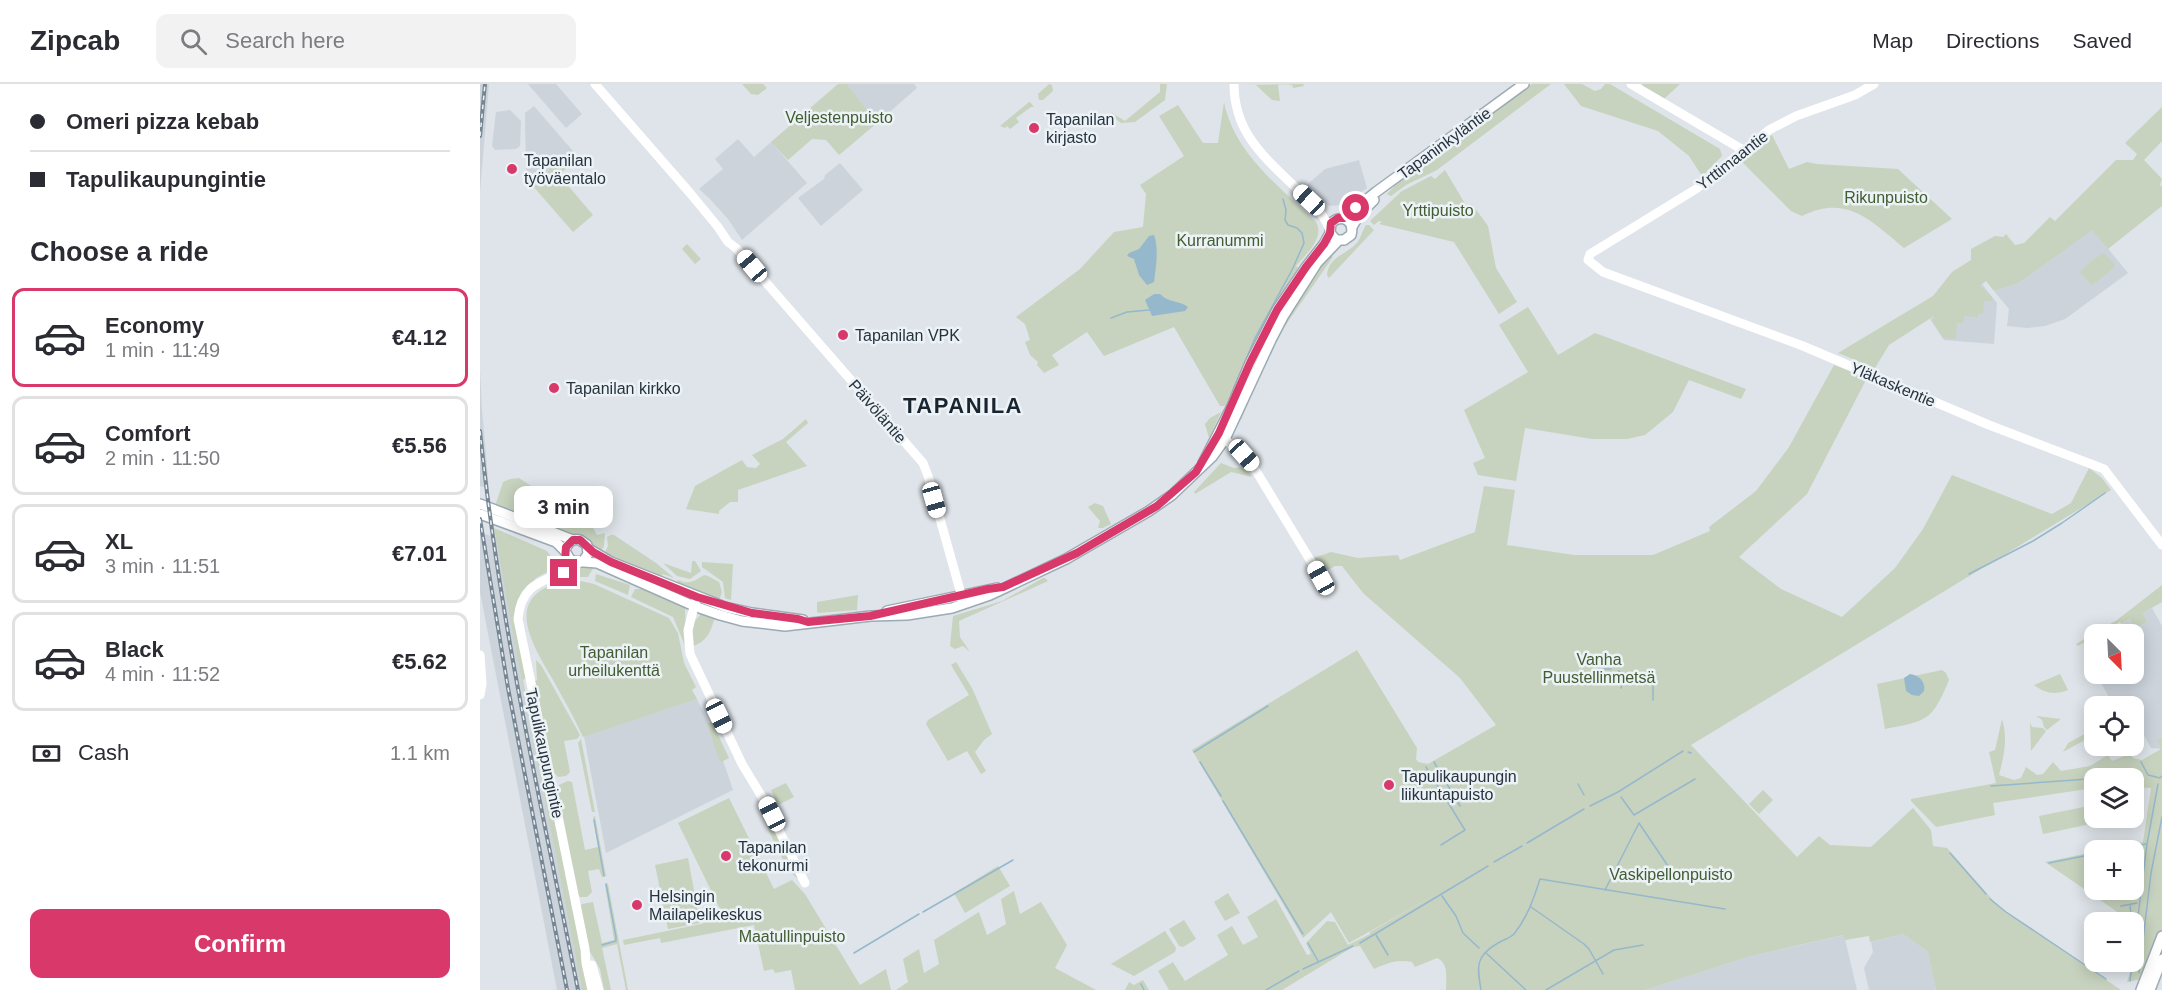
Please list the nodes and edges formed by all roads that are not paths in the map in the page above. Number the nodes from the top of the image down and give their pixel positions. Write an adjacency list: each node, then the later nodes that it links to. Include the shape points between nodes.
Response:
1 (596, 84): 24 (main road, Päivöläntie, via 923,463)
2 (1234, 84): 8 (main road, via 1236,109 1248,138)
3 (1524, 84): 7 (main road, Tapaninkyläntie)
4 (1631, 84): 6 (main road)
5 (1874, 84): 6 (main road, Yrttimaantie, via 1787,120)
6 (1743, 150): 13 (main road, Yrttimaantie, via 1696,189 1590,254)
7 (1392, 181): 9 (main road, Tapaninkyläntie); 10 (main road, Tapaninkyläntie)
8 (1319, 209): 9 (main road); 11 (main road)
9 (1341, 218): 10 (main road); 11 (main road, via 1331,223)
10 (1352, 227): 12 (main road, via 1349,237)
11 (1330, 230): 12 (main road); 14 (main road, via 1277,310 1250,363)
12 (1338, 241): 14 (main road, via 1317,262 1284,315)
13 (1593, 265): 18 (main road, Yläkaskentie, via 2104,469)
14 (1222, 436): 23 (main road, via 1253,466); 24 (main road, via 1202,465 1149,511 1066,559)
15 (480, 504): 17 (main road)
16 (480, 514): 20 (main road, via 556,542)
17 (573, 540): 19 (main road, via 584,542); 20 (main road, via 568,543)
18 (2162, 545)
19 (589, 549): 21 (main road); 25 (main road)
20 (566, 554): 21 (main road, via 571,561); 22 (main road, Tapulikaupungintie)
21 (581, 562): 22 (main road, Tapulikaupungintie, via 567,572); 25 (main road, via 597,563)
22 (555, 574): 30 (main road, Tapulikaupungintie, via 528,592 518,619)
23 (1321, 578)
24 (963, 600): 25 (main road, via 808,622 719,610)
25 (695, 602): 28 (main road, via 687,639 692,660)
26 (480, 655): 27 (main road)
27 (480, 695)
28 (805, 883)
29 (2162, 936): 34 (main road)
30 (585, 949): 32 (main road, Tapulikaupungintie); 33 (main road, Tapulikaupungintie)
31 (2162, 959): 35 (main road)
32 (592, 990)
33 (599, 990)
34 (2140, 990)
35 (2150, 990)

